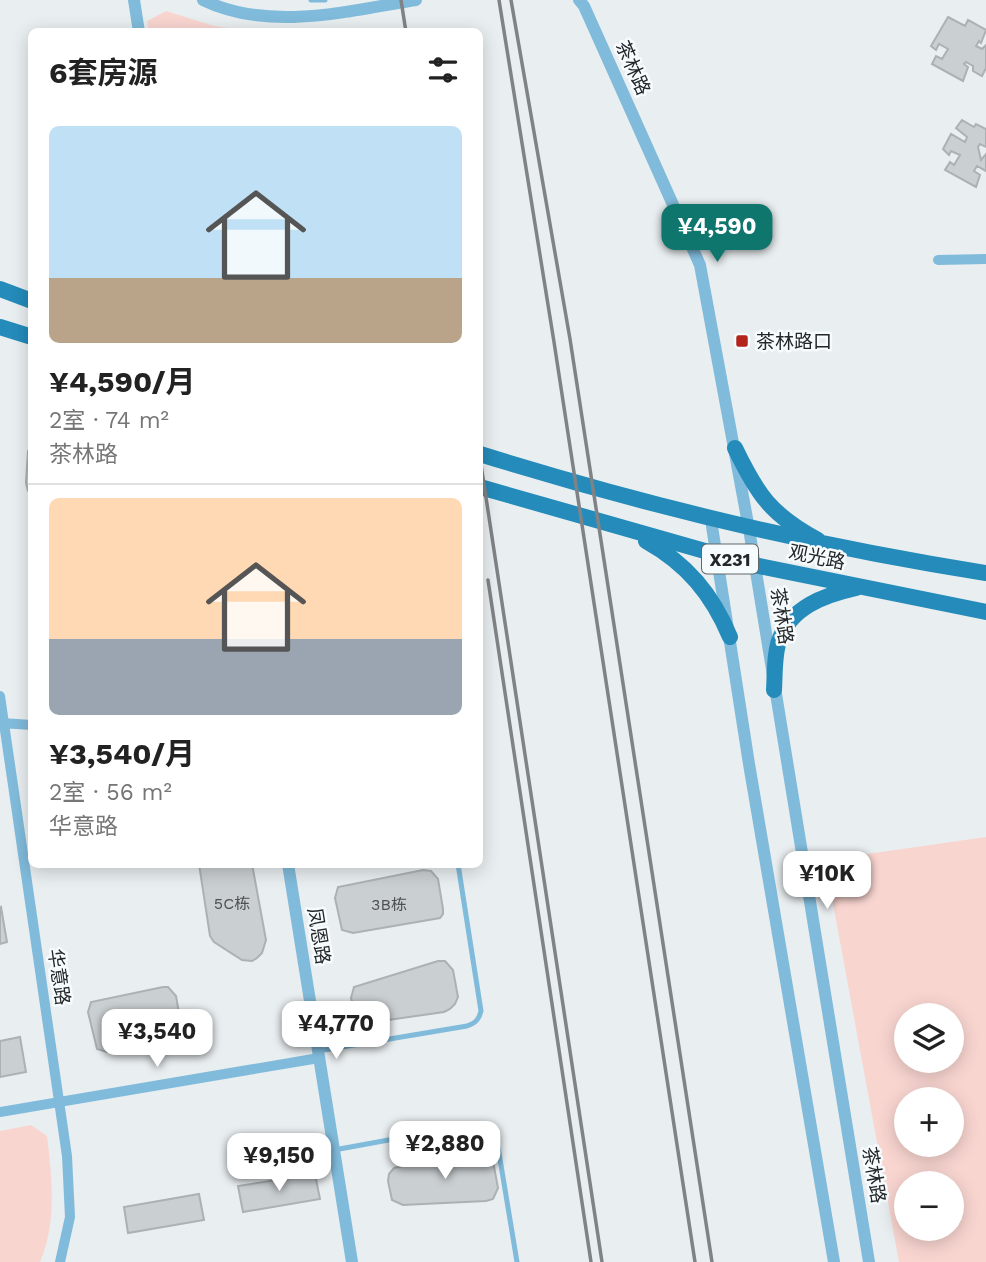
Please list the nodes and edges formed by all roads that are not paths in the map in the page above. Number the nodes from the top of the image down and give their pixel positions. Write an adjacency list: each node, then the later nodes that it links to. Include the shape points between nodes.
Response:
1 (134, 0): 8 (street)
2 (203, 0): 7 (street, via 216,6)
3 (311, 0): 4 (lane)
4 (325, 0)
5 (416, 0): 7 (street, via 287,17)
6 (579, 0): 15 (street, 茶林路, via 700,265)
7 (231, 5)
8 (138, 28)
9 (986, 259): 10 (street)
10 (937, 260)
11 (0, 289): 12 (main road)
12 (28, 300)
13 (0, 327): 14 (main road)
14 (28, 336)
15 (735, 447): 20 (street, 茶林路); 21 (main road, via 765,501 783,518)
16 (483, 455): 18 (main road, 观光路 / X231)
17 (483, 488): 19 (main road, 观光路 / X231)
18 (711, 520): 20 (main road, 观光路 / X231); 22 (street)
19 (625, 529): 22 (main road, 观光路 / X231); 27 (main road, via 667,554 697,581 710,596)
20 (749, 529): 21 (main road, 观光路 / X231); 23 (street, 茶林路)
21 (832, 547): 24 (main road, 观光路 / X231)
22 (717, 556): 23 (main road, 观光路 / X231); 27 (street)
23 (754, 565): 25 (main road, 观光路 / X231); 28 (street, 茶林路)
24 (986, 573)
25 (860, 587): 26 (main road, 观光路 / X231); 28 (main road, via 818,599 793,617 778,643)
26 (986, 612)
27 (730, 637): 41 (street)
28 (774, 690): 42 (street, 茶林路)
29 (0, 696): 30 (street, 华意路)
30 (2, 723): 31 (street); 35 (street, 华意路)
31 (28, 725)
32 (289, 868): 34 (street, 凤恩路)
33 (459, 868): 34 (lane, via 479,1018 467,1026)
34 (318, 1054): 35 (street); 37 (street, 凤恩路)
35 (59, 1101): 36 (street); 38 (street, 华意路, via 70,1217)
36 (0, 1112)
37 (334, 1150): 39 (street, 凤恩路); 40 (lane, via 465,1126 491,1133 498,1147)
38 (60, 1262)
39 (352, 1262)
40 (517, 1262)
41 (834, 1262)
42 (869, 1262)

